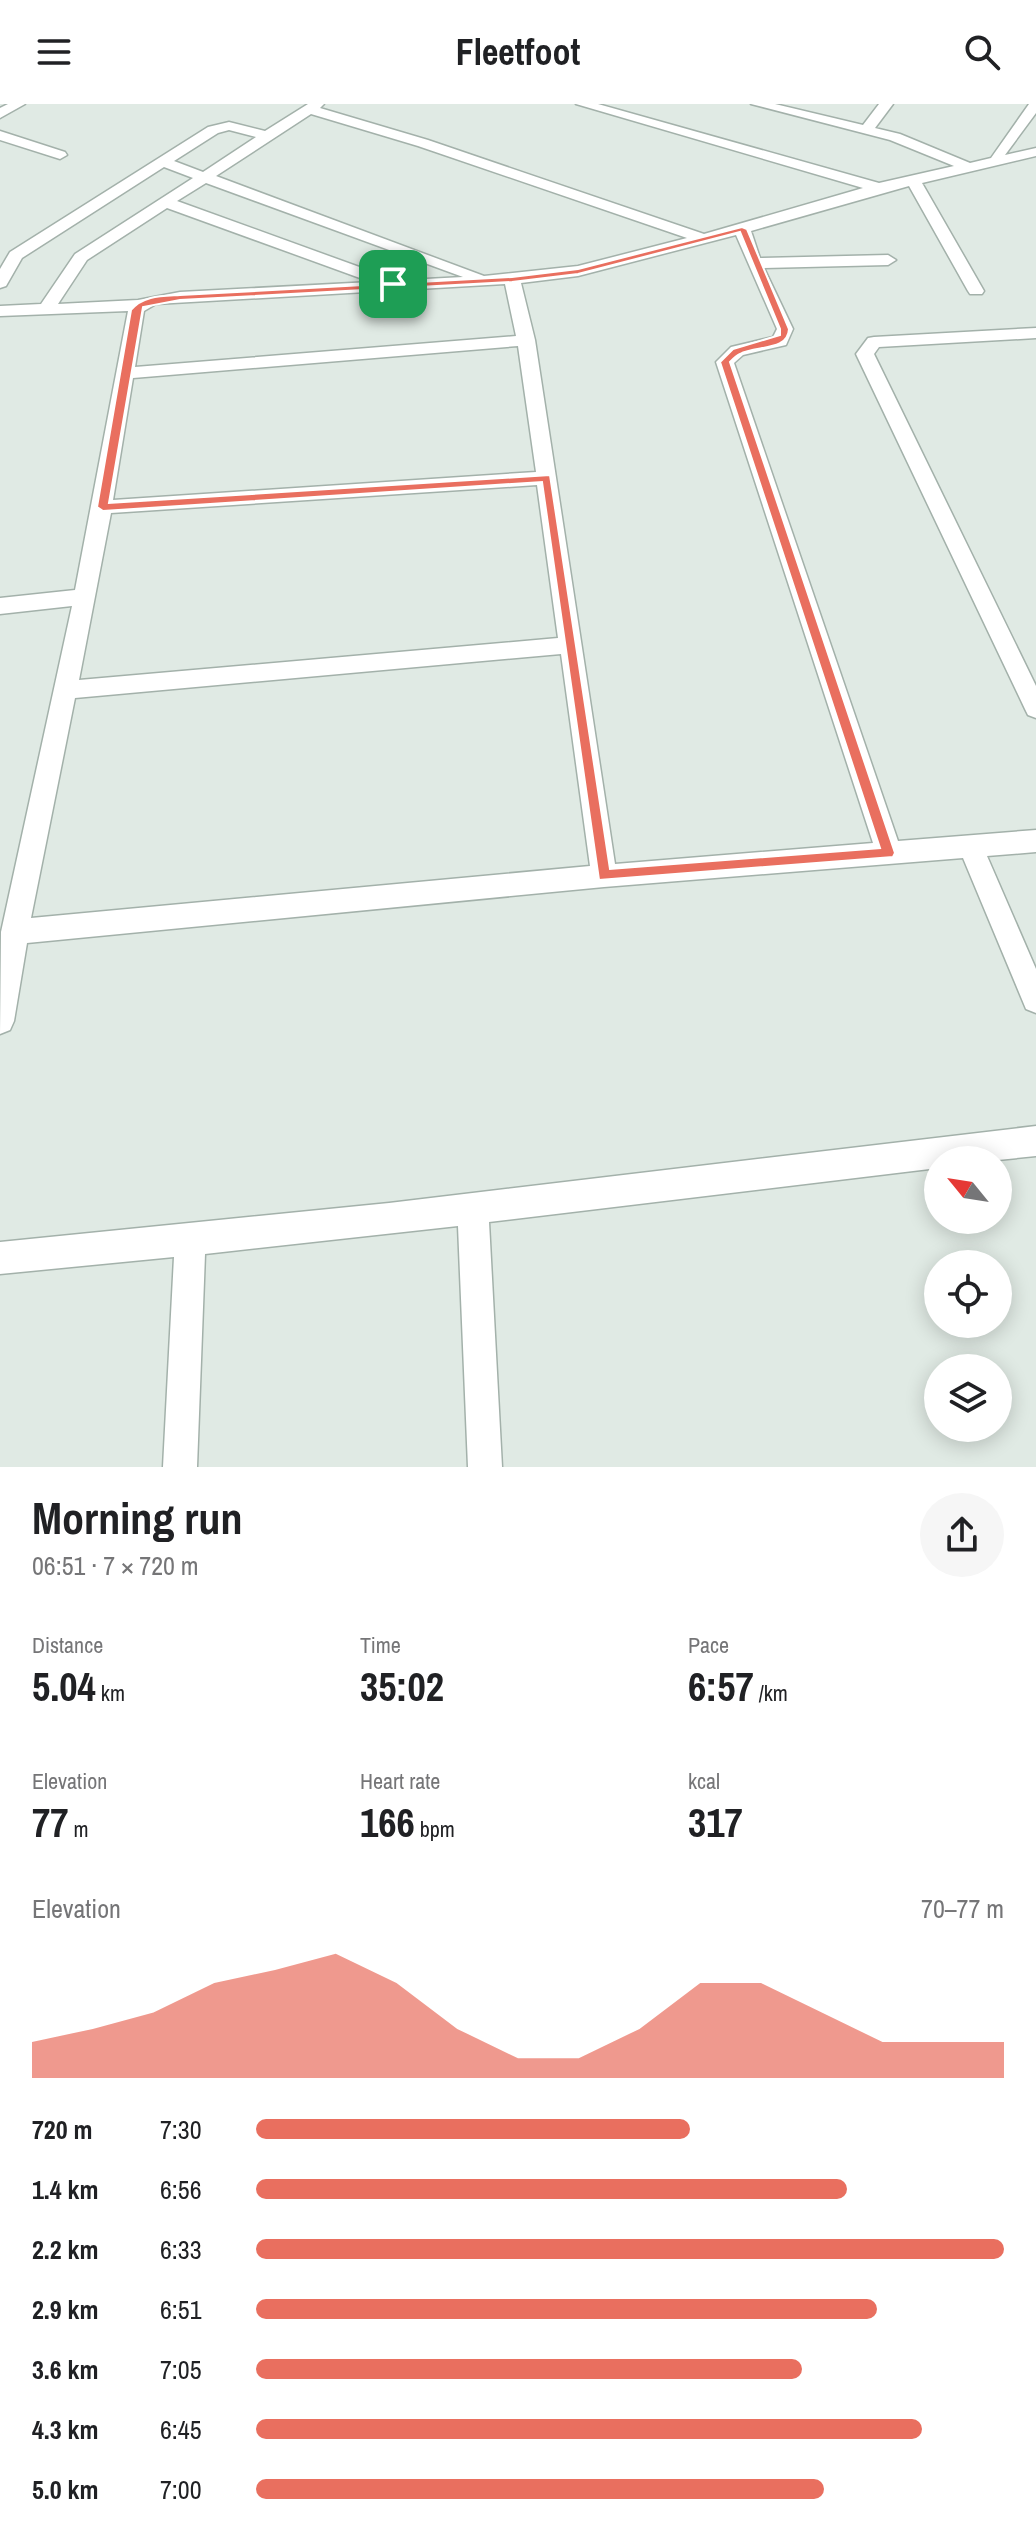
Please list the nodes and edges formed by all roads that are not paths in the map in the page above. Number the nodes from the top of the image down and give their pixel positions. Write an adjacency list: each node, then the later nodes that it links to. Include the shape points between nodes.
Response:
1 (18, 104): 7 (street)
2 (583, 104): 18 (street, via 646,116)
3 (758, 104): 8 (street)
4 (886, 104): 8 (street)
5 (1036, 104): 13 (street)
6 (313, 106): 10 (street); 21 (street)
7 (0, 114)
8 (866, 130): 15 (street, via 909,141)
9 (0, 135): 12 (street)
10 (267, 136): 14 (street, via 224,126); 16 (street)
11 (1036, 152): 13 (street)
12 (60, 155)
13 (999, 160): 15 (street)
14 (163, 162): 16 (street); 22 (street)
15 (968, 167): 17 (street)
16 (205, 176): 19 (street); 26 (street)
17 (913, 180): 18 (street); 29 (street)
18 (879, 188): 20 (street)
19 (165, 202): 28 (street); 31 (street, via 81,257)
20 (742, 229): 21 (street); 24 (street)
21 (704, 239): 25 (street, via 601,267)
22 (8, 252): 27 (street)
23 (888, 260): 24 (street)
24 (754, 263): 45 (street, via 784,336 737,351 725,362)
25 (512, 279): 26 (street); 34 (street)
26 (485, 280): 28 (street)
27 (0, 283)
28 (393, 284): 30 (street, via 180,297)
29 (976, 291)
30 (140, 305): 31 (street); 35 (street)
31 (47, 308): 32 (street)
32 (0, 311)
33 (1036, 333): 42 (street, via 874,342 865,354)
34 (526, 340): 35 (street); 36 (street)
35 (126, 373): 37 (street)
36 (546, 478): 37 (street); 40 (street)
37 (103, 507): 38 (street)
38 (85, 597): 39 (street); 41 (street)
39 (0, 606)
40 (570, 645): 41 (street); 46 (street)
41 (66, 690): 47 (street)
42 (1036, 709)
43 (1036, 841): 44 (street)
44 (970, 846): 45 (street); 48 (street)
45 (889, 853): 46 (street)
46 (604, 876): 47 (street)
47 (14, 932): 49 (street)
48 (1036, 1000)
49 (0, 1021)
50 (1036, 1141): 51 (street)
51 (473, 1210): 52 (street); 55 (street)
52 (190, 1241): 53 (street); 54 (street)
53 (0, 1258)
54 (180, 1467)
55 (485, 1467)

